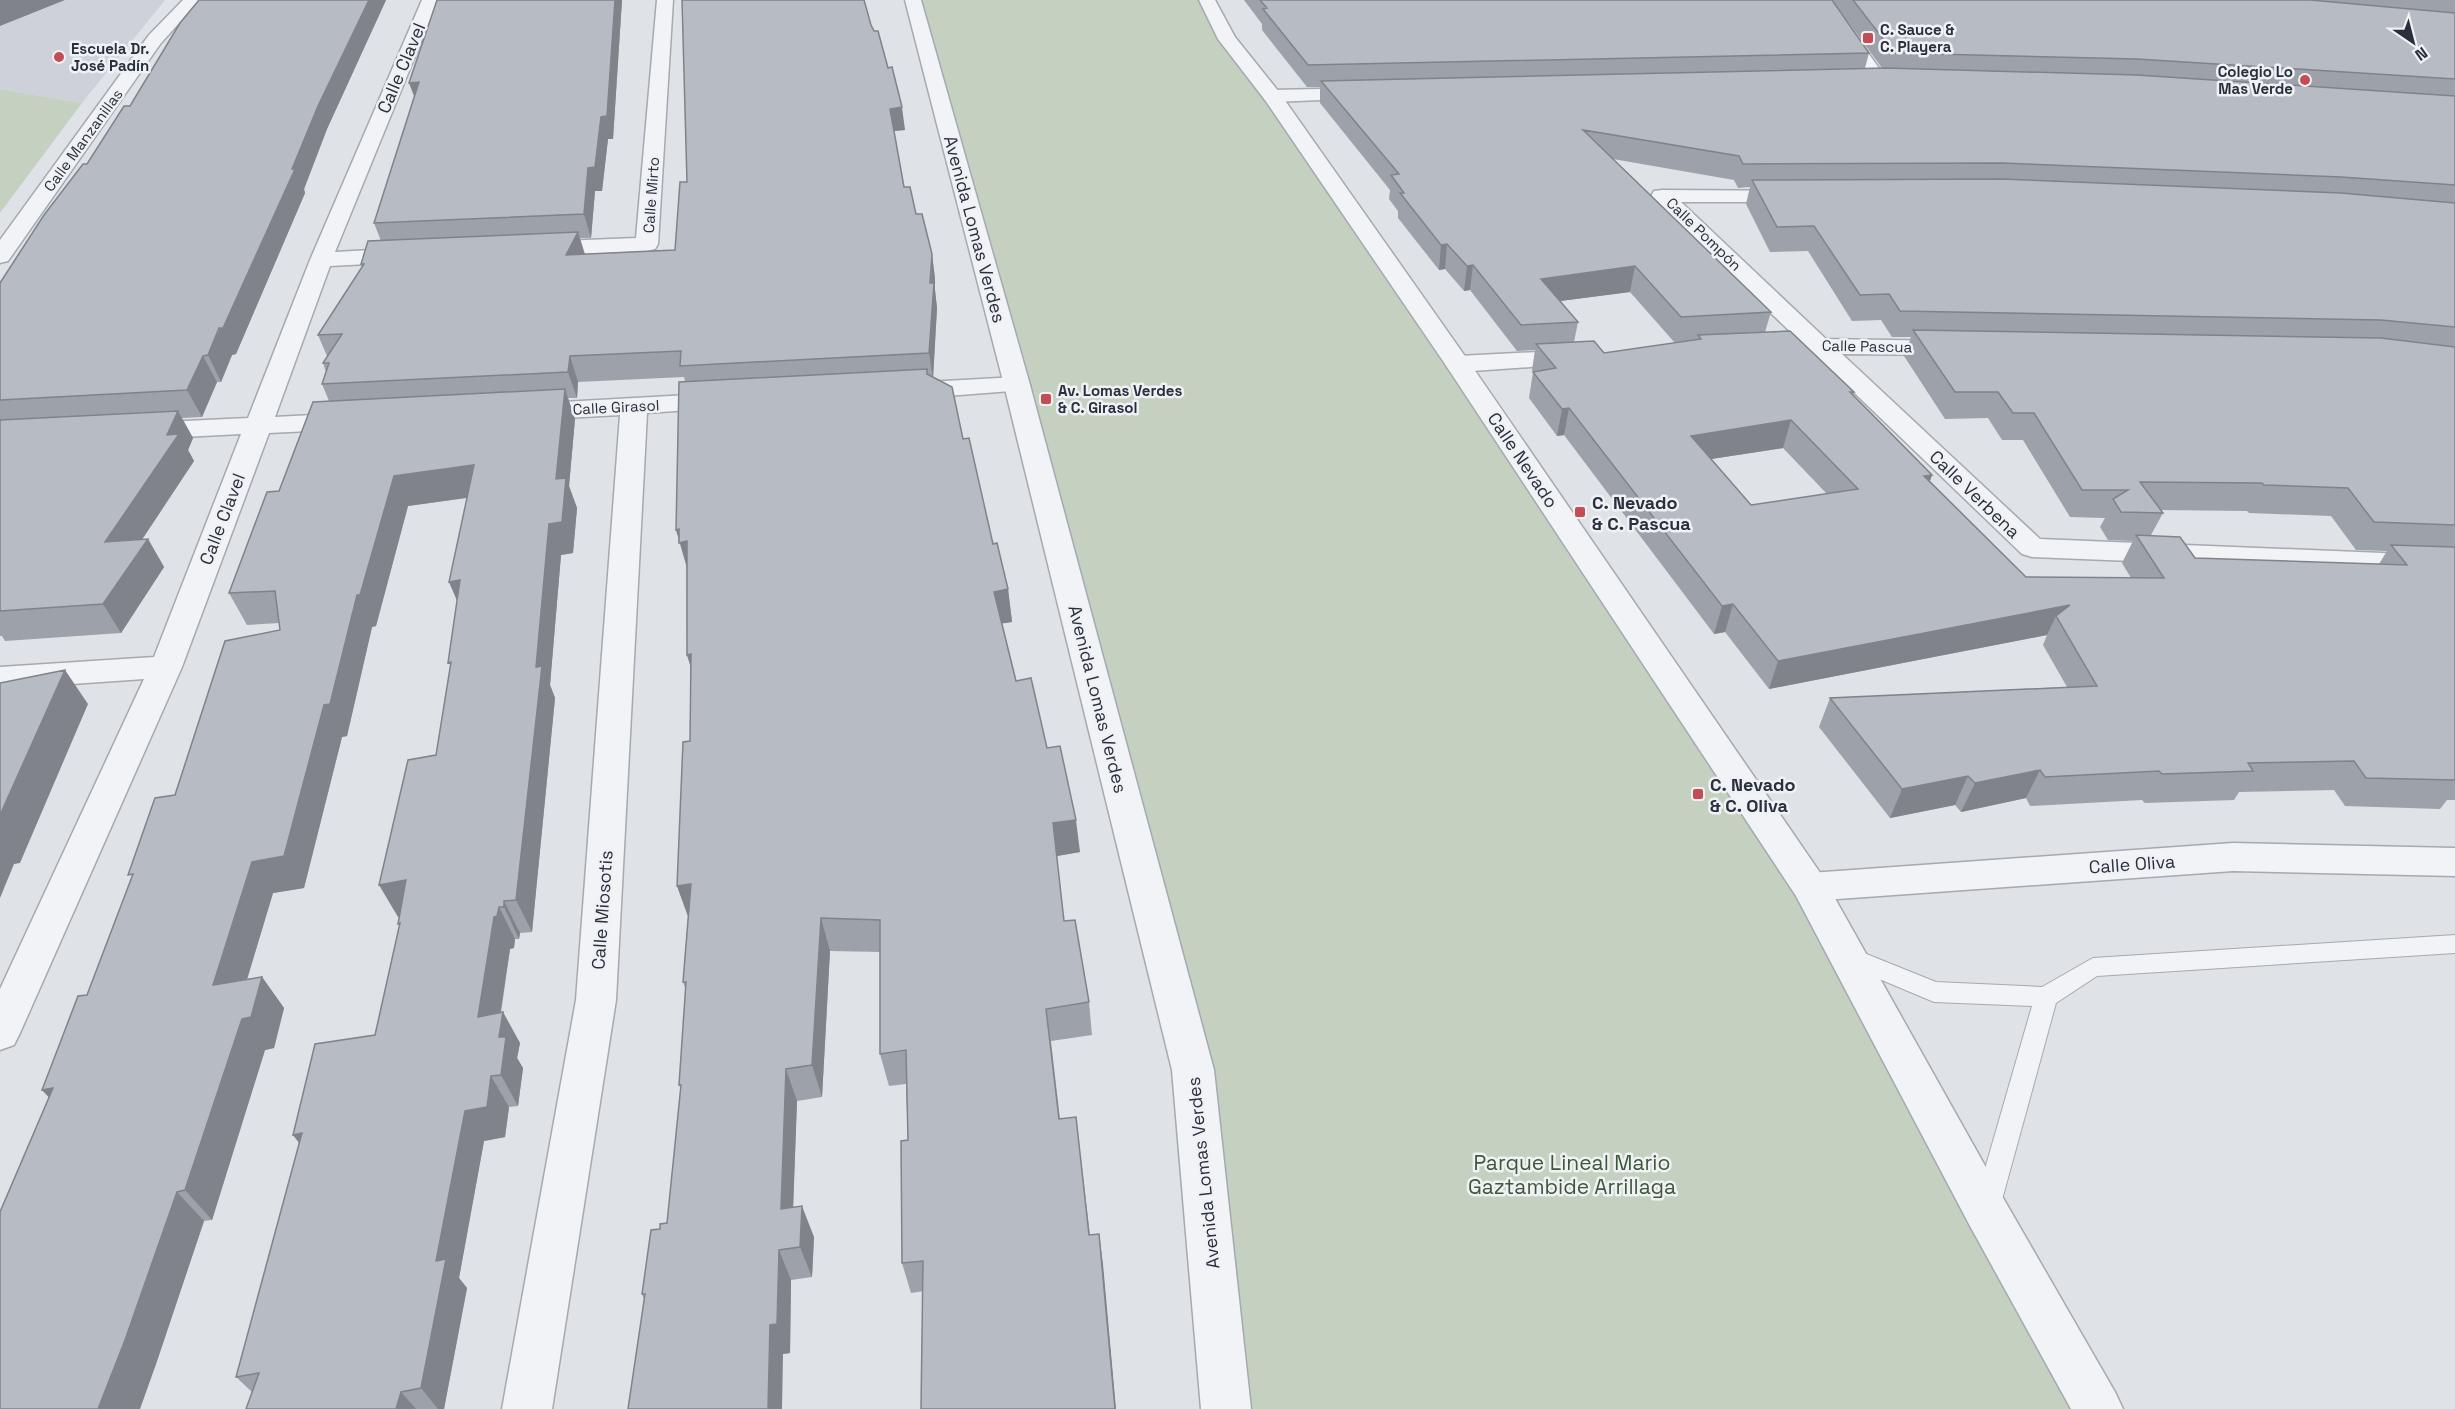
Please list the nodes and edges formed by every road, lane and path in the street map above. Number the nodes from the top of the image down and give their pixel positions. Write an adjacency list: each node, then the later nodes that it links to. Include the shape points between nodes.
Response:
1 (192, 0): 15 (street, Calle Manzanillas, via 155,39)
2 (430, 0): 16 (street, Calle Clavel)
3 (665, 0): 13 (street, Calle Mirto, via 647,244)
4 (913, 0): 22 (street, Avenida Lomas Verdes)
5 (1207, 0): 11 (street, Calle Nevado, via 1227,39)
6 (1822, 0): 7 (street)
7 (1880, 81): 8 (street); 9 (street)
8 (1856, 82)
9 (1904, 82)
10 (1379, 94): 11 (street)
11 (1272, 96): 21 (street, Calle Nevado)
12 (1815, 196): 17 (street, Calle Pompón, via 1662,196)
13 (519, 250)
14 (426, 255): 16 (street)
15 (0, 256)
16 (321, 260): 28 (street, Calle Clavel)
17 (1820, 345): 18 (street, Calle Pascua); 19 (street, Calle Pascua); 30 (street, Calle Verbena, via 2032,548)
18 (1785, 347)
19 (1974, 348)
20 (1598, 357): 21 (street)
21 (1458, 364): 34 (street, Calle Nevado)
22 (1017, 385): 23 (street); 41 (street, Avenida Lomas Verdes, via 1193,1070)
23 (885, 393)
24 (754, 400): 25 (street, Calle Girasol)
25 (634, 406): 26 (street, Calle Girasol); 40 (street, Calle Miosotis, via 596,1000)
26 (505, 413)
27 (375, 420): 28 (street)
28 (257, 426): 29 (street); 31 (street, Calle Clavel)
29 (117, 432)
30 (2455, 565)
31 (166, 667): 32 (street); 38 (street, Calle Clavel)
32 (0, 678)
33 (2455, 862): 34 (street, Calle Oliva, via 2233,856)
34 (1810, 887): 36 (street, Calle Nevado)
35 (2455, 944): 37 (lane, via 2093,967)
36 (1847, 955): 37 (lane, via 1934,992); 39 (street, Calle Nevado)
37 (2046, 997): 39 (lane)
38 (0, 1033)
39 (1986, 1211): 42 (street, Calle Nevado)
40 (527, 1409)
41 (1227, 1409)
42 (2098, 1409)

